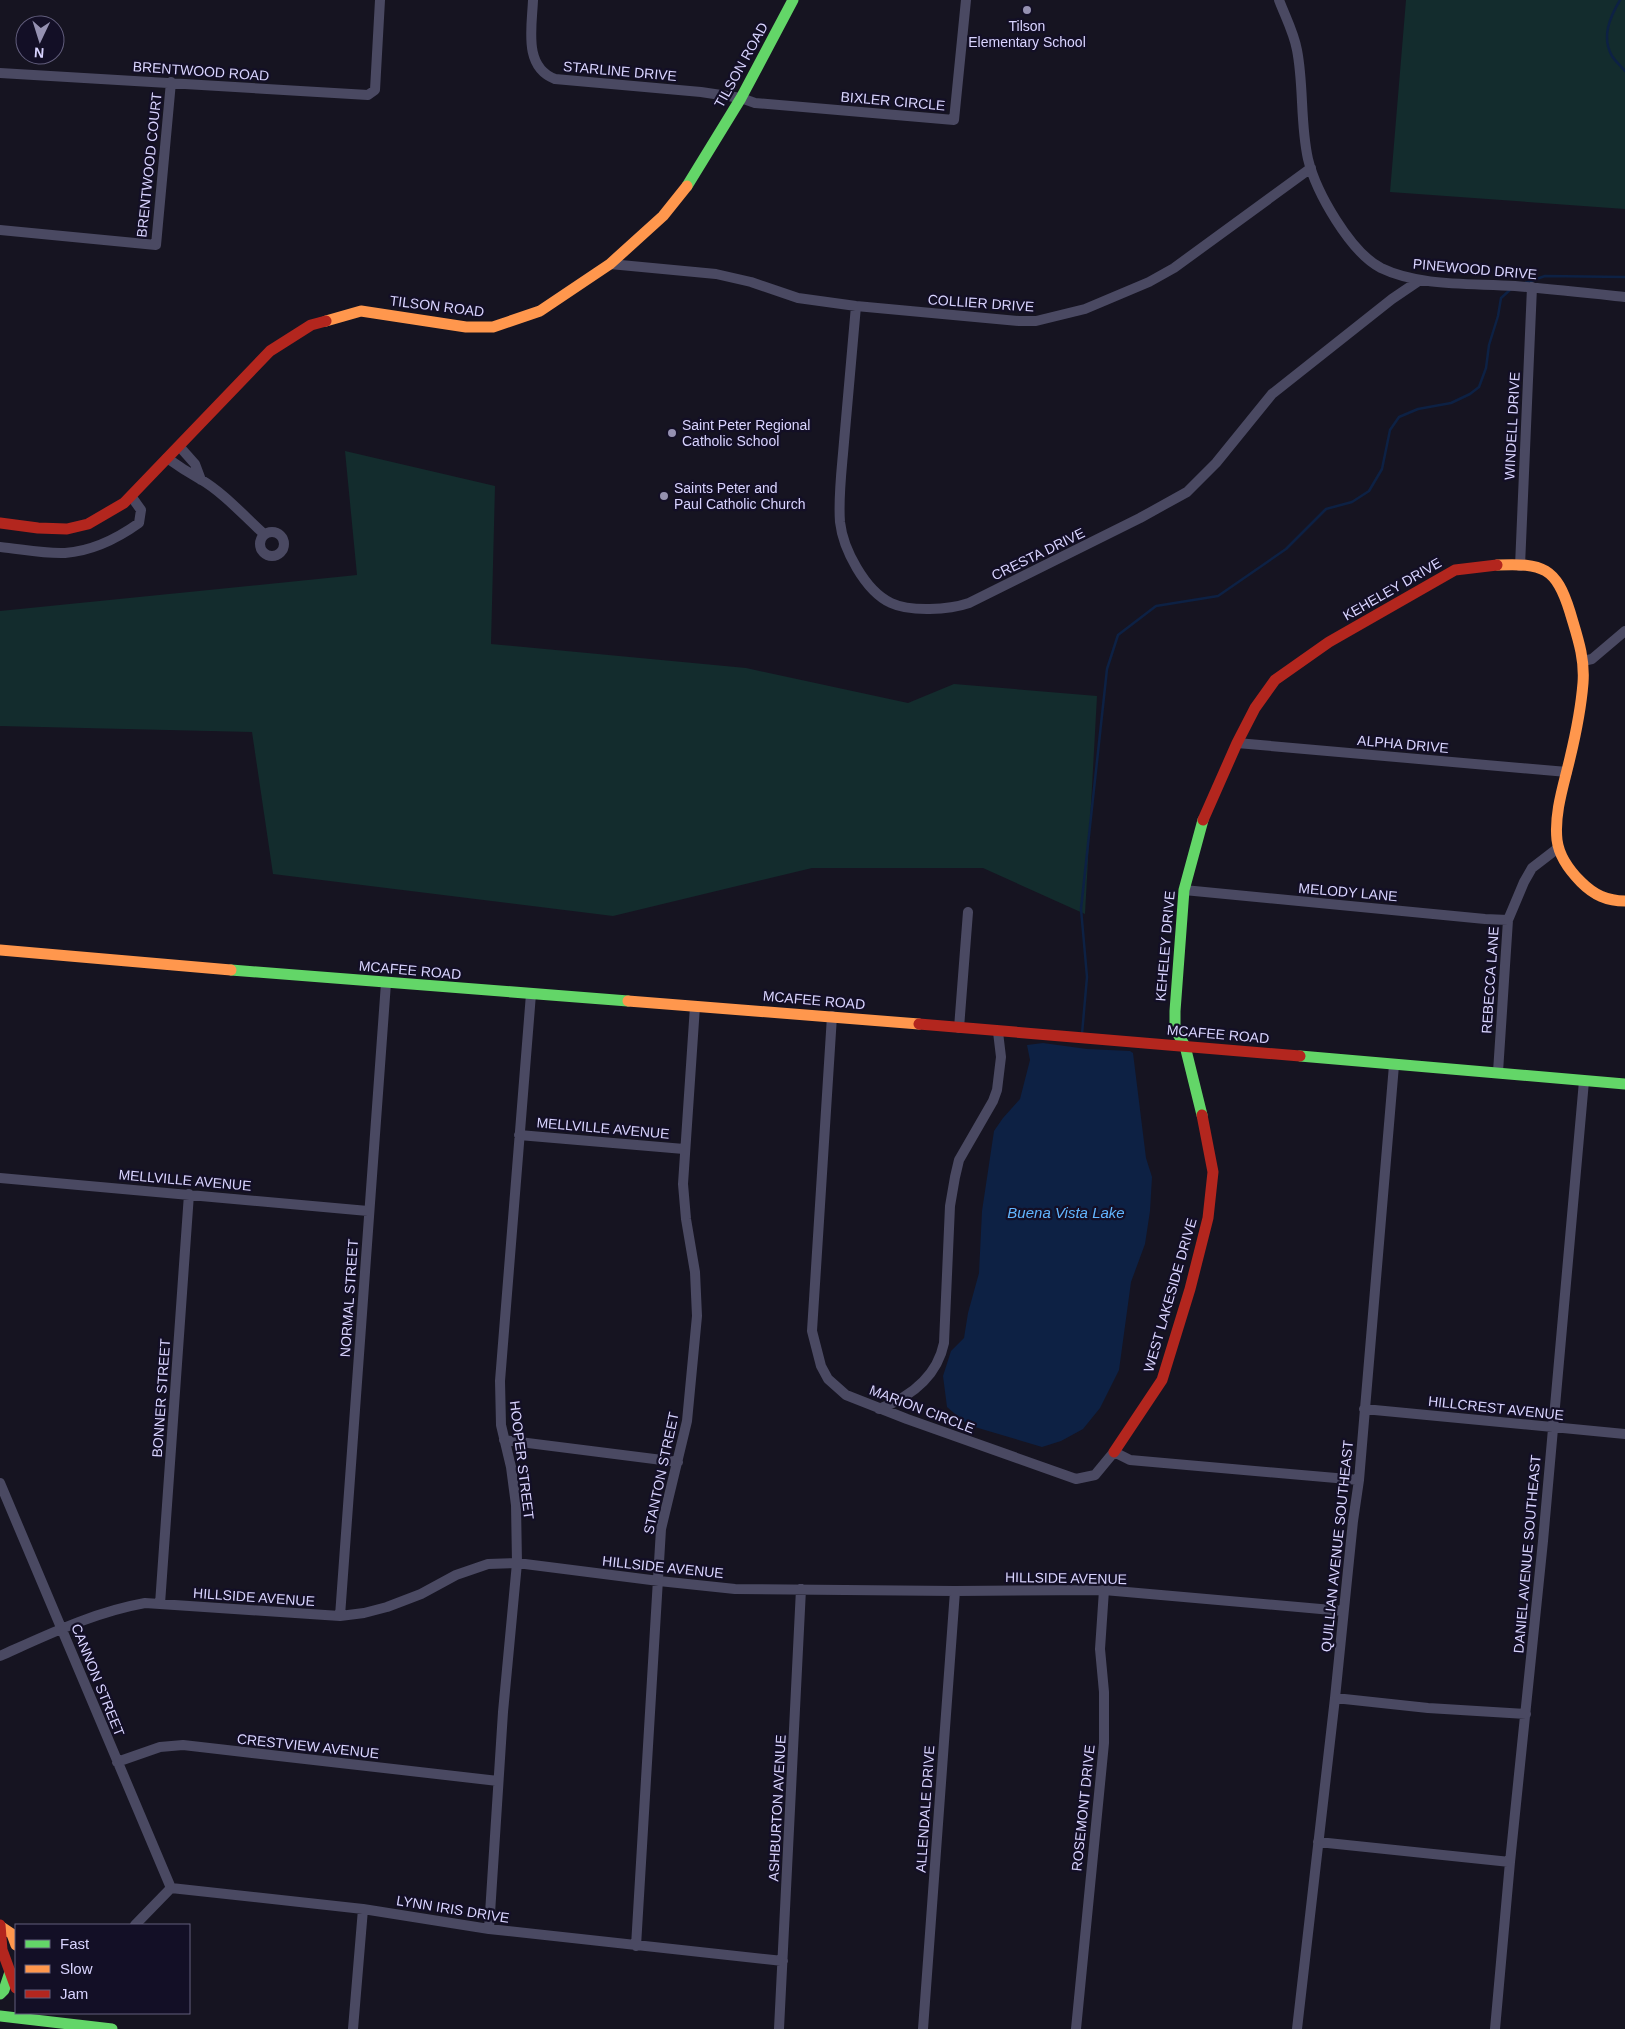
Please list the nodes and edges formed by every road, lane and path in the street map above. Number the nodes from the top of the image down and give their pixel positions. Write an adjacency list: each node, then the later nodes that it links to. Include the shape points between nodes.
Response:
1 (380, 0): 7 (street, BRENTWOOD ROAD, via 375,90 368,95)
2 (533, 0): 8 (street, STARLINE DRIVE, via 532,50 538,67 549,77)
3 (793, 0): 8 (street, TILSON ROAD)
4 (966, 0): 8 (street, BIXLER CIRCLE, via 954,120 755,104)
5 (1279, 0): 9 (street, PINEWOOD DRIVE, via 1297,50 1303,130)
6 (0, 73): 7 (street, BRENTWOOD ROAD)
7 (171, 82): 10 (street, BRENTWOOD COURT, via 156,245)
8 (741, 98): 11 (street, TILSON ROAD, via 693,178 663,216)
9 (1311, 168): 12 (street, PINEWOOD DRIVE, via 1333,214 1359,251 1380,268); 15 (street, COLLIER DRIVE, via 1174,268 1118,296 1063,316 1019,321)
10 (0, 230)
11 (610, 264): 15 (street, COLLIER DRIVE, via 716,274 798,298); 16 (street, TILSON ROAD, via 540,311 493,327 466,327 361,311 311,325 270,351)
12 (1420, 280): 13 (street, PINEWOOD DRIVE); 15 (street, CRESTA DRIVE, via 1272,394 1216,463 1187,492 969,603 955,607 921,608 889,602 855,566 845,544 840,520)
13 (1532, 287): 14 (street, PINEWOOD DRIVE); 23 (street, WINDELL DRIVE)
14 (1625, 297)
15 (856, 306)
16 (179, 446): 17 (street, TILSON ROAD); 18 (street, via 195,464)
17 (167, 458): 18 (street); 19 (street, TILSON ROAD)
18 (201, 480): 21 (street)
19 (131, 496): 20 (street, TILSON ROAD, via 101,516 74,528); 22 (street, via 141,510 139,523 121,536 65,553)
20 (0, 523)
21 (264, 534)
22 (0, 547)
23 (1520, 566): 25 (street, KEHELEY DRIVE, via 1537,568 1555,577 1565,595); 26 (street, KEHELEY DRIVE, via 1488,564 1455,570 1329,642 1275,680 1255,708)
24 (1625, 631): 25 (street, via 1592,659)
25 (1583, 661): 27 (street, KEHELEY DRIVE)
26 (1237, 743): 27 (street, ALPHA DRIVE); 29 (street, KEHELEY DRIVE, via 1203,821)
27 (1567, 772): 28 (street, KEHELEY DRIVE, via 1558,820)
28 (1558, 848): 30 (street, KEHELEY DRIVE, via 1567,866 1590,890 1609,900); 32 (street, REBECCA LANE, via 1532,868)
29 (1184, 890): 32 (street, MELODY LANE); 40 (street, KEHELEY DRIVE, via 1175,1029)
30 (1625, 901)
31 (968, 912): 38 (street)
32 (1508, 920): 42 (street, REBECCA LANE)
33 (0, 950): 34 (street, MCAFEE ROAD)
34 (386, 983): 35 (street, MCAFEE ROAD); 49 (street, NORMAL STREET)
35 (531, 994): 36 (street, MCAFEE ROAD); 45 (street, HOOPER STREET)
36 (695, 1006): 37 (street, MCAFEE ROAD); 46 (street, STANTON STREET)
37 (832, 1016): 38 (street, MCAFEE ROAD); 50 (street, MARION CIRCLE, via 812,1331 816,1355 828,1379 846,1395)
38 (959, 1028): 39 (street, MCAFEE ROAD)
39 (998, 1032): 40 (street, MCAFEE ROAD); 50 (street, via 1001,1057 997,1090 959,1160 953,1187 942,1354 925,1381)
40 (1185, 1046): 41 (street, MCAFEE ROAD); 55 (street, WEST LAKESIDE DRIVE, via 1213,1172 1208,1218 1162,1380)
41 (1394, 1065): 42 (street, MCAFEE ROAD); 51 (street, QUILLIAN AVENUE SOUTHEAST)
42 (1498, 1072): 43 (street, MCAFEE ROAD)
43 (1584, 1080): 44 (street, MCAFEE ROAD); 52 (street, DANIEL AVENUE SOUTHEAST)
44 (1625, 1084)
45 (519, 1135): 46 (street, MELLVILLE AVENUE); 54 (street, HOOPER STREET, via 500,1381 500,1425)
46 (684, 1149): 56 (street, STANTON STREET, via 683,1184 695,1272 697,1316 687,1421)
47 (0, 1178): 48 (street, MELLVILLE AVENUE)
48 (189, 1194): 49 (street, MELLVILLE AVENUE); 64 (street, BONNER STREET)
49 (368, 1211): 66 (street, NORMAL STREET)
50 (879, 1409): 55 (street, MARION CIRCLE, via 1076,1478 1095,1475)
51 (1364, 1409): 52 (street, HILLCREST AVENUE); 57 (street, QUILLIAN AVENUE SOUTHEAST)
52 (1553, 1428): 53 (street, HILLCREST AVENUE); 70 (street, DANIEL AVENUE SOUTHEAST)
53 (1625, 1434)
54 (504, 1440): 56 (street); 59 (street, HOOPER STREET, via 516,1505)
55 (1114, 1452): 57 (street, via 1130,1460)
56 (678, 1462): 60 (street, STANTON STREET, via 661,1529)
57 (1359, 1480): 65 (street, QUILLIAN AVENUE SOUTHEAST)
58 (0, 1482): 67 (street, CANNON STREET)
59 (517, 1564): 60 (street, HILLSIDE AVENUE); 66 (street, HILLSIDE AVENUE, via 488,1564 387,1607); 72 (street, HOOPER STREET)
60 (658, 1581): 61 (street, HILLSIDE AVENUE, via 735,1589); 81 (street, STANTON STREET)
61 (801, 1589): 63 (street, HILLSIDE AVENUE); 82 (street, ASHBURTON AVENUE)
62 (1104, 1590): 63 (street, HILLSIDE AVENUE); 65 (street, HILLSIDE AVENUE); 93 (street, ROSEMONT DRIVE, via 1100,1649 1104,1743)
63 (955, 1591): 92 (street, ALLENDALE DRIVE)
64 (160, 1604): 66 (street, HILLSIDE AVENUE); 67 (street, HILLSIDE AVENUE, via 120,1608)
65 (1343, 1611): 69 (street, QUILLIAN AVENUE SOUTHEAST)
66 (340, 1616)
67 (62, 1629): 68 (street, HILLSIDE AVENUE); 71 (street, CANNON STREET)
68 (0, 1656)
69 (1335, 1698): 70 (street); 73 (street, QUILLIAN AVENUE SOUTHEAST)
70 (1526, 1714): 74 (street, DANIEL AVENUE SOUTHEAST)
71 (117, 1762): 72 (street, CRESTVIEW AVENUE, via 160,1747 183,1746); 75 (street, CANNON STREET)
72 (498, 1781): 79 (street, HOOPER STREET)
73 (1318, 1842): 74 (street); 94 (street, QUILLIAN AVENUE SOUTHEAST)
74 (1510, 1862): 95 (street, DANIEL AVENUE SOUTHEAST)
75 (171, 1888): 76 (street, LYNN IRIS DRIVE); 77 (street)
76 (363, 1909): 79 (street, LYNN IRIS DRIVE); 90 (street)
77 (136, 1924)
78 (0, 1925): 80 (street, via 12,1934); 83 (street, via 2,1950)
79 (489, 1929): 81 (street, LYNN IRIS DRIVE)
80 (15, 1942)
81 (636, 1946): 82 (street, LYNN IRIS DRIVE)
82 (783, 1961): 91 (street, ASHBURTON AVENUE)
83 (10, 1972): 84 (street); 85 (street)
84 (15, 1985)
85 (0, 1994)
86 (0, 2016): 87 (street)
87 (28, 2020): 88 (street)
88 (45, 2021): 89 (street)
89 (112, 2029)
90 (352, 2029)
91 (779, 2029)
92 (923, 2029)
93 (1076, 2029)
94 (1297, 2029)
95 (1495, 2029)

